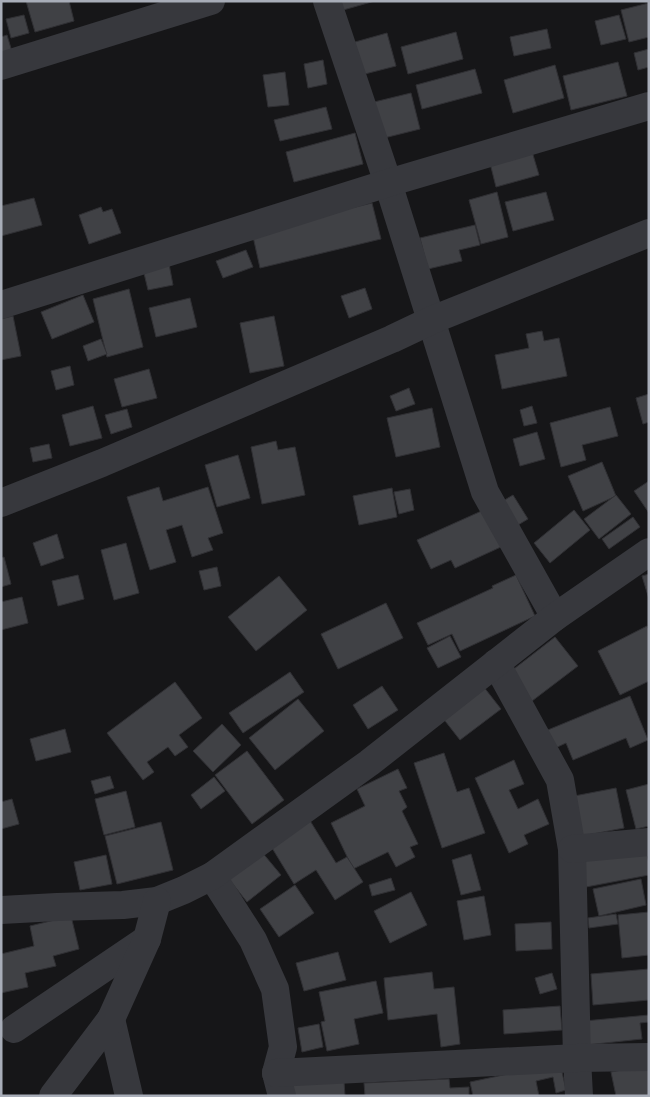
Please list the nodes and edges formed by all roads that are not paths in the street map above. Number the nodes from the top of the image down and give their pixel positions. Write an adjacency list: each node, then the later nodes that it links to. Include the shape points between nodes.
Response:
1 (211, 1): 3 (street)
2 (327, 1): 5 (street)
3 (1, 66)
4 (649, 106): 5 (street)
5 (388, 182): 7 (street); 8 (street)
6 (649, 233): 8 (street)
7 (1, 304)
8 (432, 320): 9 (street); 11 (street, via 485,492)
9 (1, 504)
10 (649, 552): 11 (street)
11 (555, 617): 12 (street)
12 (496, 663): 14 (street, via 560,780); 15 (street, via 369,763)
13 (649, 842): 14 (street)
14 (572, 849): 22 (street)
15 (212, 876): 16 (street); 23 (street, via 253,940 275,989 283,1047)
16 (157, 900): 17 (street, via 123,905); 18 (street)
17 (1, 910)
18 (147, 940): 19 (street); 20 (street)
19 (111, 1019): 24 (street); 25 (street)
20 (14, 1029)
21 (649, 1057): 22 (street)
22 (577, 1058): 23 (street); 26 (street)
23 (279, 1084)
24 (53, 1096)
25 (129, 1096)
26 (579, 1096)

